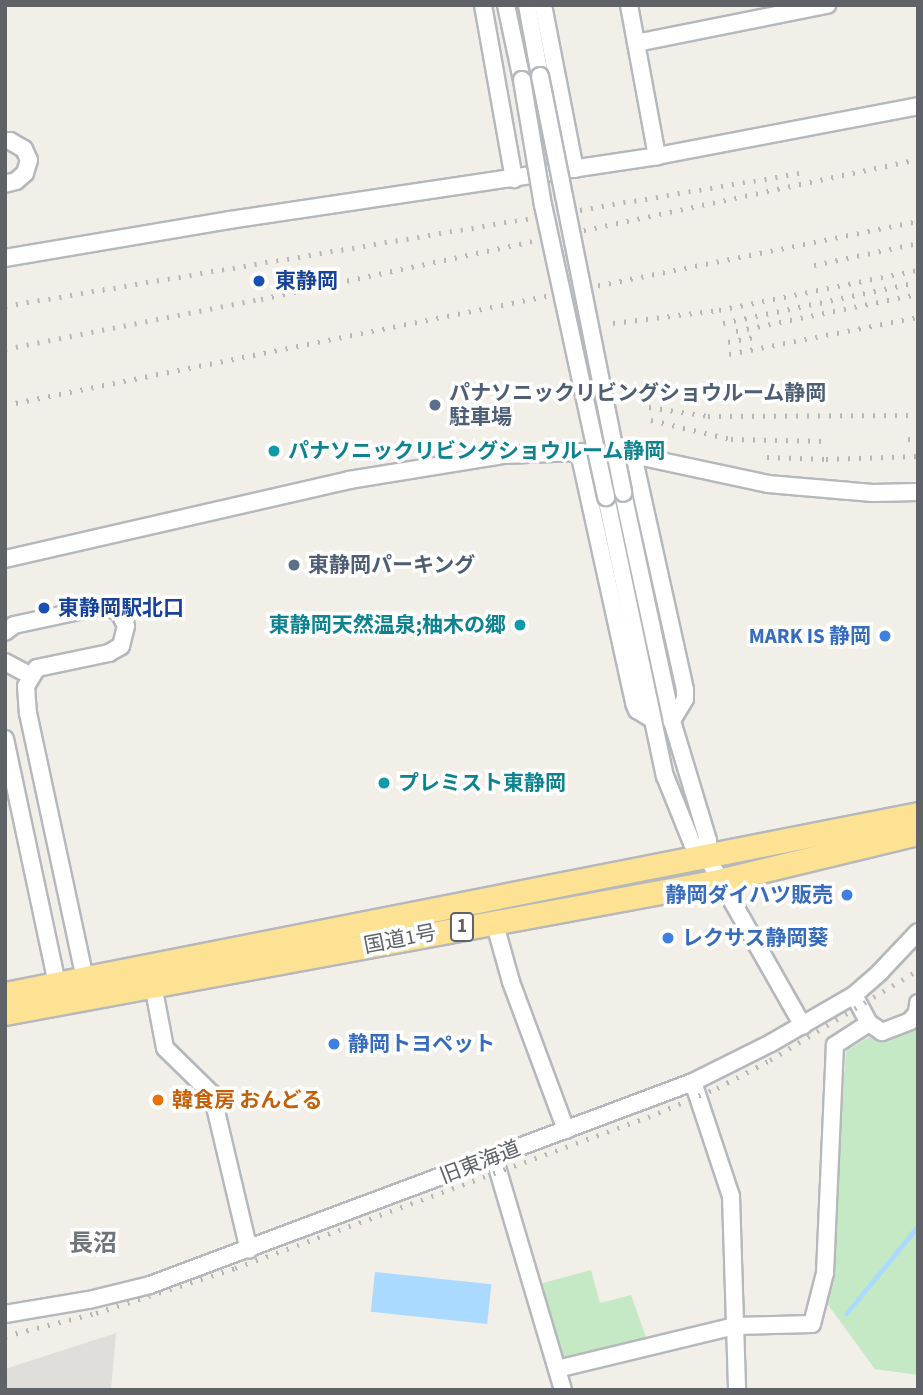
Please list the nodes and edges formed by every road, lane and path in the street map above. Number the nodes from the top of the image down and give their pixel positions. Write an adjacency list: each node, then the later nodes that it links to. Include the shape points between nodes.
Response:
1 (483, 5): 12 (street)
2 (506, 5): 22 (street, bridge, via 543,205)
3 (527, 5): 23 (street, bridge)
4 (543, 5): 11 (street)
5 (629, 5): 7 (street)
6 (827, 5): 7 (street)
7 (636, 43): 10 (street)
8 (918, 106): 10 (street)
9 (5, 141): 13 (street, via 24,149 29,160 25,173)
10 (657, 156): 11 (street)
11 (575, 169): 12 (street)
12 (514, 179): 14 (street)
13 (5, 184)
14 (5, 258)
15 (579, 452): 16 (street); 18 (street, via 503,455 404,470); 22 (street, via 634,703)
16 (633, 455): 17 (street, via 768,484); 23 (street, via 685,690)
17 (918, 492)
18 (5, 559)
19 (5, 632): 21 (street, via 14,625 98,607 111,607 120,614 126,626 121,646 109,653 37,668)
20 (5, 662): 21 (street)
21 (31, 676): 31 (street, via 26,686 28,713)
22 (653, 720): 27 (street, via 665,776 687,832)
23 (672, 721): 27 (street, via 708,840)
24 (5, 738): 32 (street)
25 (918, 814): 27 (highway, 国道1号 / 1)
26 (918, 833): 28 (highway, 国道1号 / 1)
27 (708, 857): 28 (street); 31 (highway, 国道1号 / 1)
28 (719, 881): 29 (highway, 国道1号 / 1); 40 (street)
29 (494, 921): 33 (highway, 国道1号 / 1); 42 (street, via 511,982)
30 (918, 932): 35 (street, 旧東海道)
31 (85, 978): 32 (highway, 国道1号 / 1); 36 (street)
32 (57, 984): 34 (highway, 国道1号 / 1); 36 (street)
33 (153, 985): 36 (highway, 国道1号 / 1); 44 (street, via 165,1048 212,1094)
34 (5, 994)
35 (854, 995): 39 (street); 40 (street, 旧東海道)
36 (75, 999): 38 (highway, 国道1号 / 1)
37 (918, 1003): 39 (street, via 911,1021 894,1030 882,1032)
38 (5, 1013)
39 (869, 1023): 46 (street, via 835,1045 825,1273 812,1324)
40 (803, 1026): 41 (street, 旧東海道)
41 (693, 1082): 42 (street, 旧東海道); 46 (street, via 731,1196)
42 (566, 1130): 43 (street, 旧東海道)
43 (494, 1157): 44 (street, 旧東海道); 47 (street)
44 (249, 1250): 45 (street, 旧東海道, via 150,1286)
45 (5, 1314)
46 (735, 1326): 47 (street); 49 (street)
47 (557, 1370): 48 (street)
48 (563, 1390)
49 (737, 1390)

